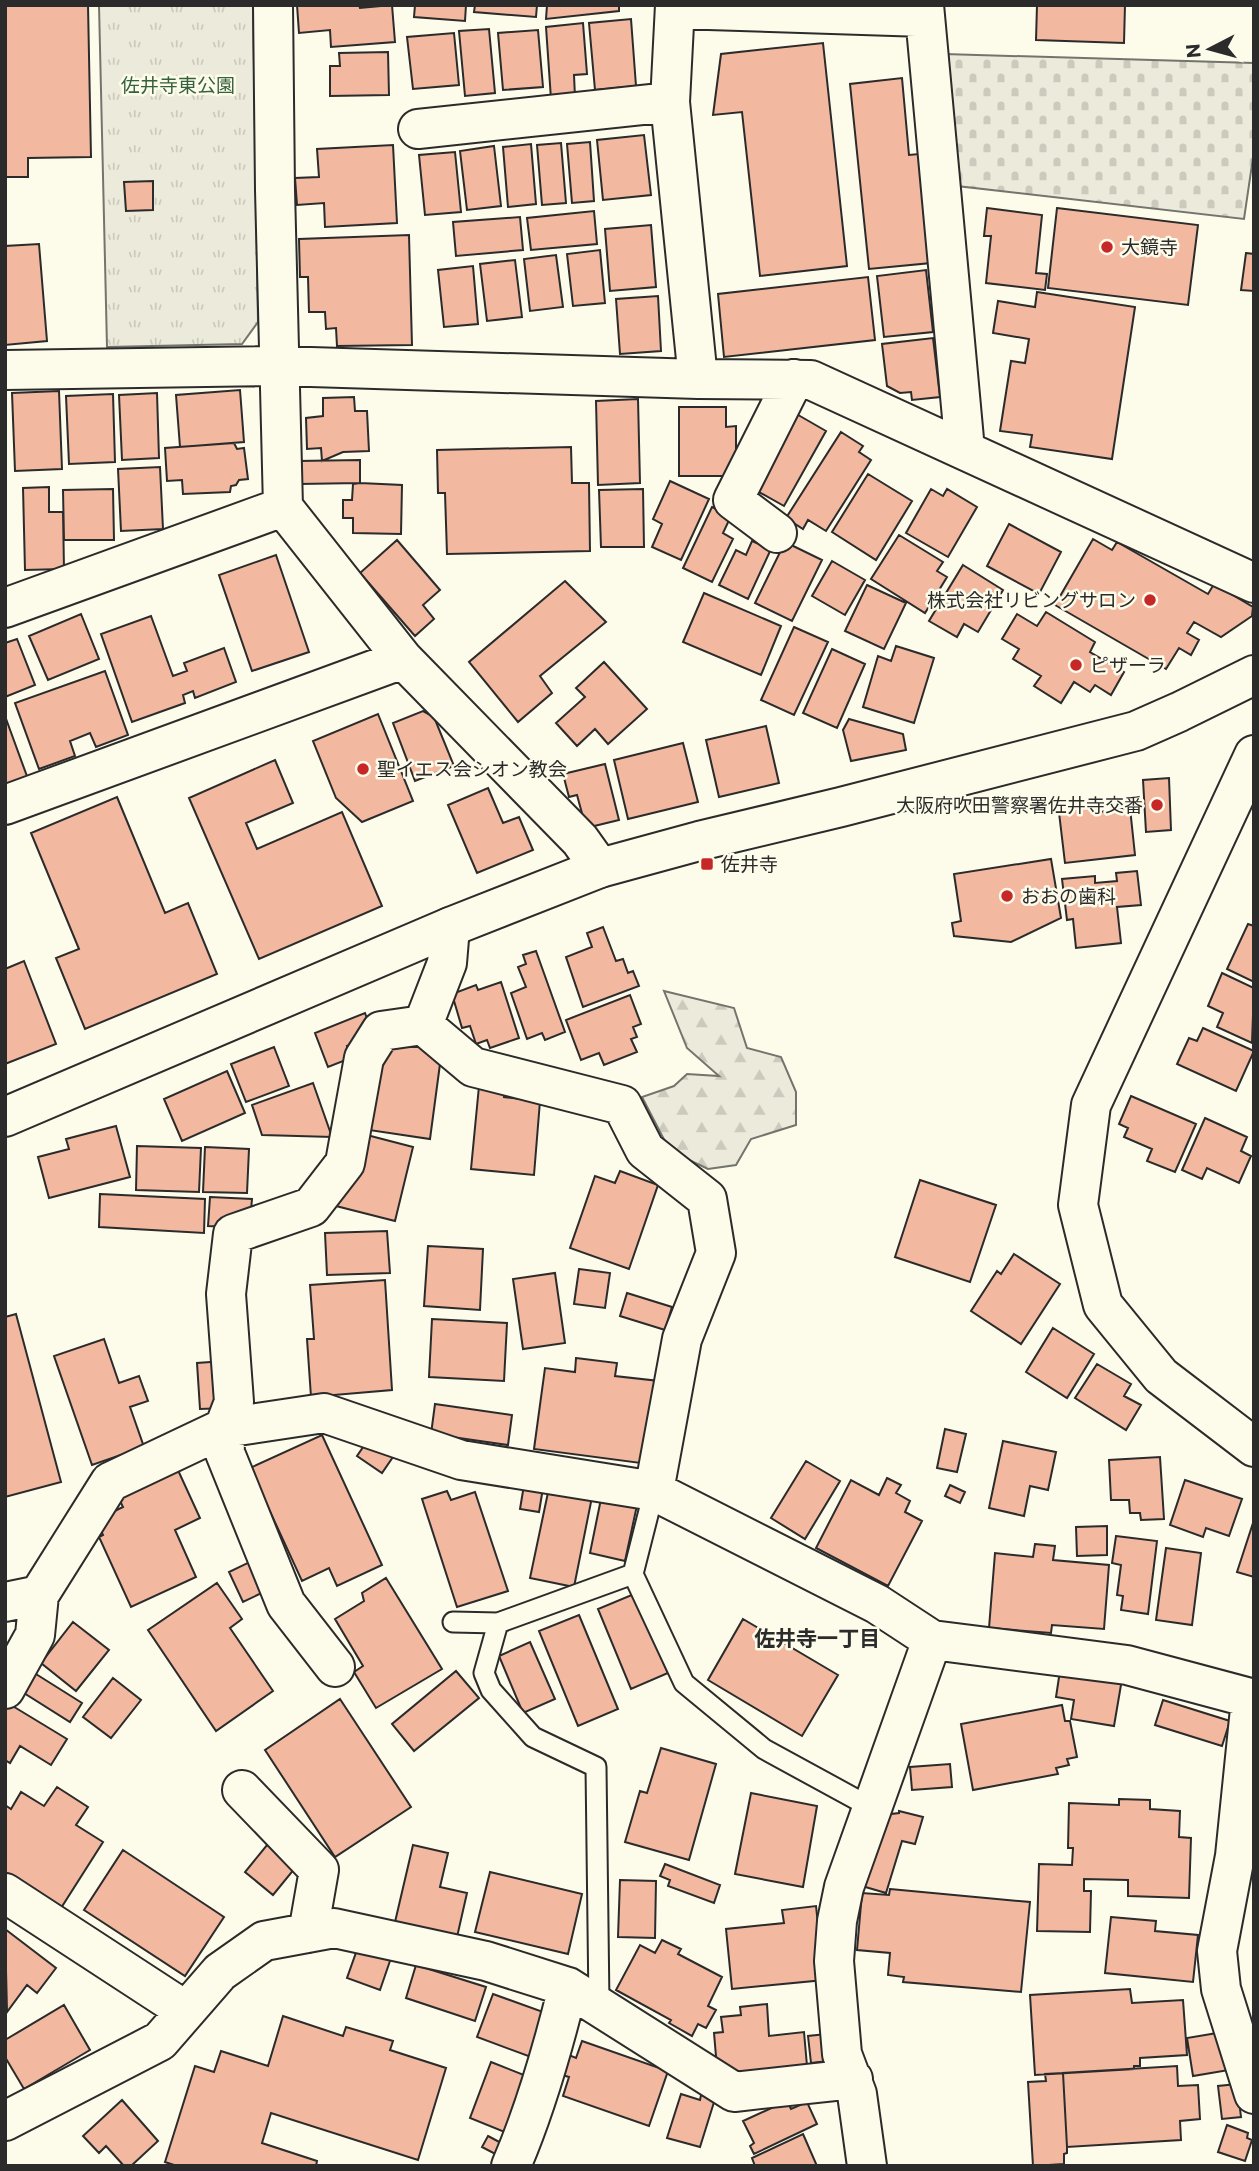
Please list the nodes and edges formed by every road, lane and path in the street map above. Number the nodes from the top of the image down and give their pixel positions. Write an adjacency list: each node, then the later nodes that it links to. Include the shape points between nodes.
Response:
1 (273, 5): 6 (street)
2 (676, 7): 3 (street); 4 (street)
3 (924, 11): 10 (street)
4 (670, 102): 5 (street); 8 (street)
5 (418, 129)
6 (279, 366): 7 (street); 8 (street); 11 (street)
7 (5, 370)
8 (698, 379): 9 (street)
9 (794, 379): 10 (street, via 811,380); 12 (street, via 733,500)
10 (965, 450): 13 (street)
11 (283, 508): 14 (street); 15 (street)
12 (777, 533)
13 (1254, 583)
14 (5, 608)
15 (403, 659): 18 (street); 19 (street, via 580,840)
16 (1254, 675): 19 (street, via 1136,731)
17 (1254, 755): 24 (street, via 1091,1105 1078,1205 1103,1305 1161,1376)
18 (5, 805)
19 (600, 868): 20 (street)
20 (450, 927): 21 (street, via 447,962); 22 (street)
21 (423, 1025): 23 (street, via 381,1031 364,1058 345,1163 312,1207 233,1234 226,1294 234,1402); 25 (street, via 473,1068 622,1105 645,1150 707,1199 716,1253 682,1339)
22 (5, 1117)
23 (224, 1428): 25 (street, via 324,1413 461,1460); 27 (street, via 110,1482); 31 (street, via 225,1453 286,1604)
24 (1254, 1447)
25 (653, 1491): 26 (lane); 30 (street, via 877,1604)
26 (633, 1574): 29 (lane); 35 (lane, via 684,1684 764,1749)
27 (22, 1598): 32 (street, via 35,1635)
28 (453, 1622): 29 (lane)
29 (498, 1623): 38 (lane, via 484,1673 491,1690 533,1737 596,1767)
30 (932, 1640): 33 (street, via 1127,1665); 35 (street)
31 (335, 1667)
32 (5, 1689)
33 (1252, 1699): 41 (street, via 1235,1856 1217,1951 1221,1989)
34 (242, 1790): 37 (street, via 319,1870)
35 (872, 1808): 40 (street, via 844,1887 834,1961 842,2054)
36 (5, 1893): 39 (street)
37 (309, 1933): 38 (street, via 334,1928 486,1961); 39 (street, via 264,1941 220,1972)
38 (584, 1996): 40 (street, via 734,2092); 43 (street, via 542,2083)
39 (186, 2011): 42 (street, via 160,2041)
40 (853, 2079): 44 (street)
41 (1254, 2094)
42 (5, 2121)
43 (510, 2166)
44 (867, 2166)

